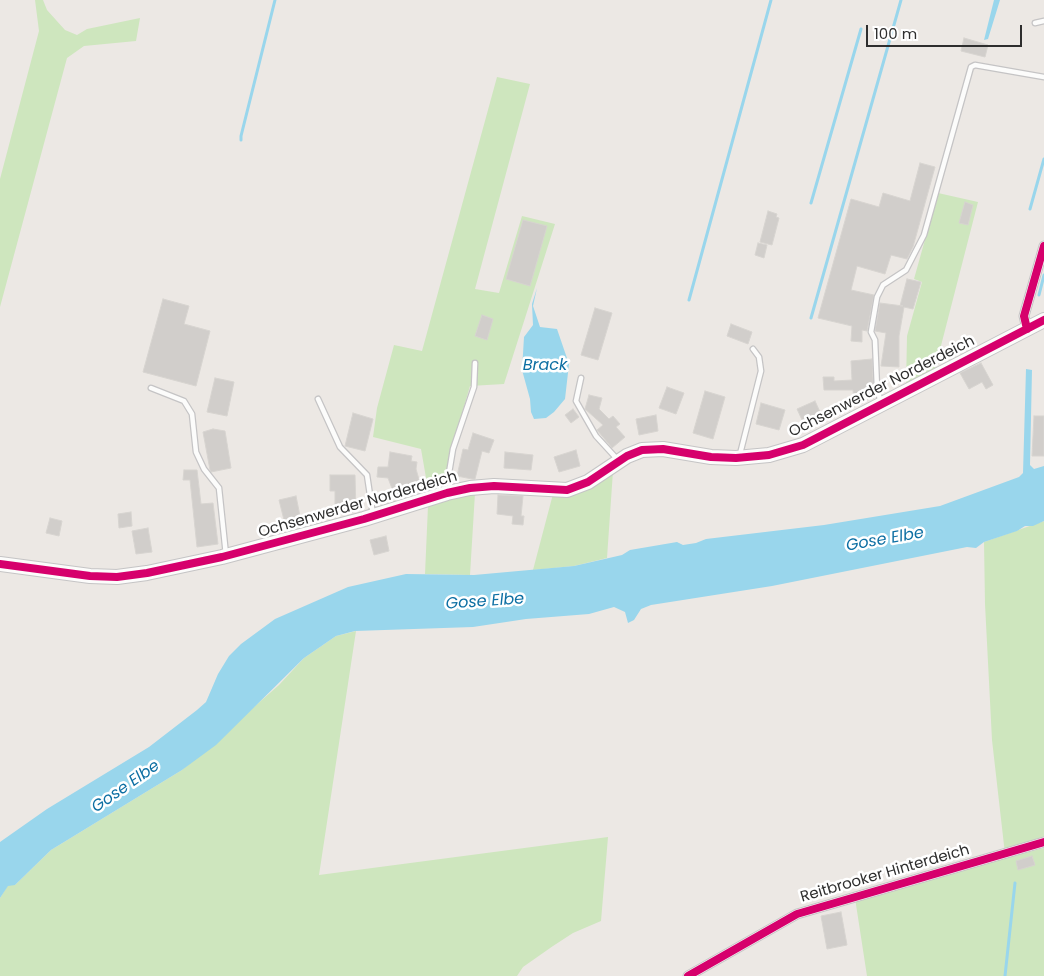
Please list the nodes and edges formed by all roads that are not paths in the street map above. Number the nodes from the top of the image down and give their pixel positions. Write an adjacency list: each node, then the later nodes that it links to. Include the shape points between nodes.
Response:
1 (1044, 21): 2 (lane)
2 (1035, 24)
3 (1044, 77): 12 (lane, via 984,66 971,67 924,235 906,270 884,285 877,297 871,332 875,340)
4 (1044, 246): 6 (street, via 1024,316)
5 (1044, 320): 6 (street, Ochsenwerder Norderdeich)
6 (1027, 328): 12 (street, Ochsenwerder Norderdeich)
7 (753, 349): 13 (lane, via 759,357 761,371)
8 (475, 363): 15 (lane, via 474,387 453,449)
9 (580, 378): 14 (lane, via 576,401 596,436)
10 (151, 388): 17 (lane, via 184,401 192,414 196,452 219,488)
11 (318, 399): 16 (lane, via 340,447 367,476)
12 (881, 404): 13 (street, Ochsenwerder Norderdeich, via 803,445 768,455)
13 (739, 458): 14 (street, Ochsenwerder Norderdeich, via 663,449 642,450)
14 (618, 461): 15 (street, Ochsenwerder Norderdeich, via 588,482 568,490 494,486)
15 (450, 492): 16 (street, Ochsenwerder Norderdeich)
16 (374, 516): 17 (street, Ochsenwerder Norderdeich)
17 (226, 556): 18 (street, Ochsenwerder Norderdeich, via 117,577)
18 (0, 564)
19 (1044, 842): 20 (street, Reitbrooker Hinterdeich, via 797,914)
20 (688, 976)

